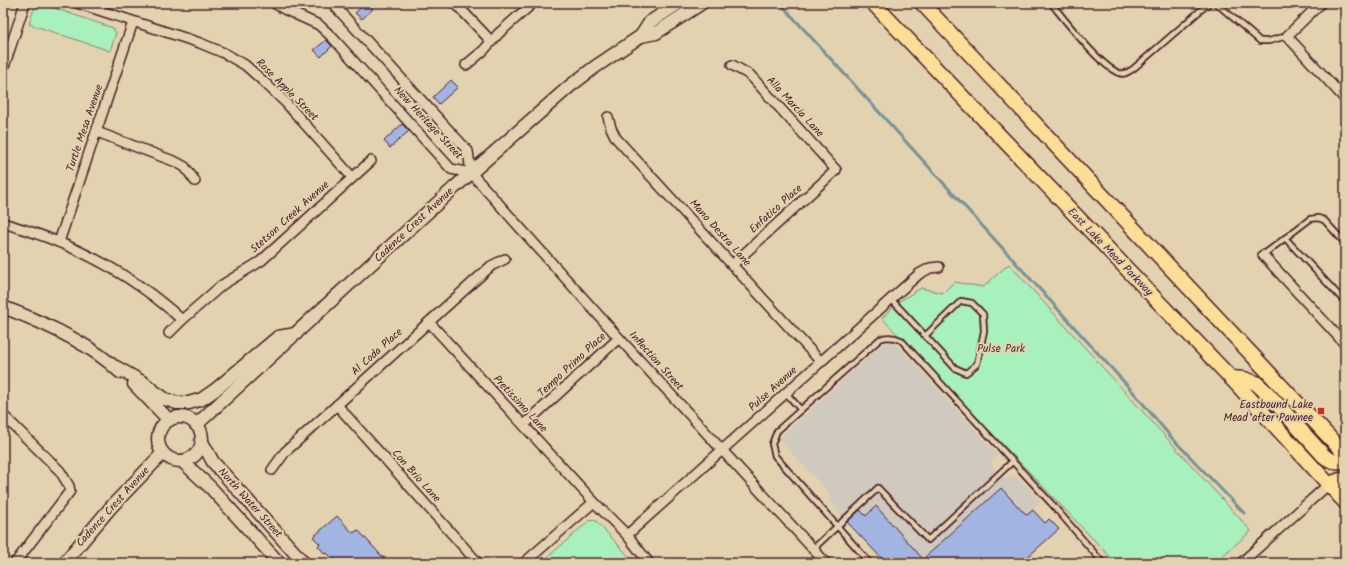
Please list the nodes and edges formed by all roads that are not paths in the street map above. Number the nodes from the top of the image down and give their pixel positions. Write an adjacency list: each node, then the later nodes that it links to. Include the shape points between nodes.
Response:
1 (25, 3): 22 (street)
2 (77, 3): 15 (street, Rose Apple Street)
3 (274, 3): 28 (street, New Heritage Street, via 319,25 332,36 451,169)
4 (332, 3): 28 (street, New Heritage Street, via 468,151)
5 (455, 3): 19 (street)
6 (533, 3): 19 (street)
7 (679, 3): 17 (street, Cadence Crest Avenue, via 650,22)
8 (702, 3): 17 (street, Cadence Crest Avenue, via 656,33)
9 (873, 3): 51 (main road, East Lake Mead Parkway)
10 (922, 3): 62 (main road)
11 (1051, 3): 12 (lane, via 1104,64 1125,74)
12 (1209, 3)
13 (1216, 3): 18 (lane, via 1260,40 1269,41)
14 (1321, 3): 18 (street)
15 (97, 6): 16 (street, Rose Apple Street)
16 (133, 22): 25 (street, Turtle Mesa Avenue); 29 (street, Rose Apple Street, via 200,43 245,65 286,103)
17 (641, 36): 28 (street, Cadence Crest Avenue, via 594,66)
18 (1287, 36): 23 (street)
19 (491, 41): 21 (street)
20 (732, 65): 27 (street, Alla Marcia Lane, via 750,75)
21 (466, 66)
22 (3, 70)
23 (1345, 100)
24 (608, 116): 37 (street, Mano Destra Lane, via 616,138)
25 (97, 132): 30 (street, via 176,162 185,168); 33 (street, Turtle Mesa Avenue)
26 (371, 161): 29 (street, Stetson Creek Avenue)
27 (836, 170): 37 (street, Enfatico Place)
28 (471, 173): 45 (street, Cadence Crest Avenue); 48 (street, Inflection Street)
29 (352, 177): 42 (street, Stetson Creek Avenue, via 261,261 222,286)
30 (195, 181)
31 (3, 223): 33 (street)
32 (1286, 238): 34 (lane, via 1310,218 1318,218 1324,220); 35 (lane); 40 (lane)
33 (59, 242): 42 (street, via 111,266 158,298)
34 (1345, 243)
35 (1263, 255): 47 (street)
36 (505, 259): 43 (street, Al Coda Place, via 491,266)
37 (732, 265): 49 (street, Mano Destra Lane)
38 (939, 267): 39 (street, Pulse Avenue, via 930,268 919,274)
39 (891, 299): 46 (lane); 49 (street, Pulse Avenue)
40 (1345, 302)
41 (3, 307): 50 (street, via 56,330)
42 (182, 320): 44 (street, Stetson Creek Avenue)
43 (429, 322): 53 (street, Al Coda Place); 58 (street, Pretissimo Lane)
44 (169, 333)
45 (296, 334): 50 (street, via 278,337 215,390 202,399 189,403 165,399); 57 (street, Cadence Crest Avenue)
46 (924, 336): 46 (lane, via 955,368 966,374 977,364 984,331 983,314 972,303 961,301)
47 (1343, 337)
48 (619, 338): 58 (street, Tempo Primo Place); 60 (street, Inflection Street)
49 (821, 362): 52 (street, Pulse Avenue)
50 (116, 367): 56 (street)
51 (1231, 378): 65 (main road, via 1256,383 1324,456 1330,461); 68 (main road, East Lake Mead Parkway)
52 (786, 394): 54 (lane); 60 (street, Pulse Avenue)
53 (337, 405): 66 (street, Al Coda Place, via 285,452); 78 (street, Con Brio Lane)
54 (800, 410): 64 (lane, via 880,339 894,338 901,340); 71 (lane, via 777,432 773,440 773,450 775,456)
55 (3, 415): 74 (street, via 60,470 70,491)
56 (169, 420): 57 (street, via 184,418); 61 (street, via 158,438)
57 (196, 425): 59 (street)
58 (524, 425): 69 (street, Pretissimo Lane)
59 (201, 440): 63 (street, via 197,452 188,460); 77 (street, North Water Street, via 213,462)
60 (722, 450): 72 (street, Pulse Avenue); 73 (street, Inflection Street)
61 (163, 453): 63 (street, via 174,460); 75 (street, Cadence Crest Avenue, via 112,506)
62 (1345, 454)
63 (182, 461): 76 (street, North Water Street, via 211,488)
64 (1013, 461): 71 (lane, via 928,540 878,488); 83 (lane)
65 (1345, 461)
66 (272, 470)
67 (1345, 481): 68 (main road)
68 (1329, 484): 70 (main road, East Lake Mead Parkway); 84 (street)
69 (594, 502): 72 (street); 79 (street)
70 (1345, 502)
71 (837, 526): 73 (lane); 82 (lane)
72 (627, 535): 80 (street)
73 (813, 549): 81 (street, Inflection Street)
74 (15, 563)
75 (64, 563)
76 (279, 563)
77 (304, 563)
78 (478, 563)
79 (524, 563)
80 (649, 563)
81 (826, 563)
82 (870, 563)
83 (1103, 563)
84 (1241, 563)

